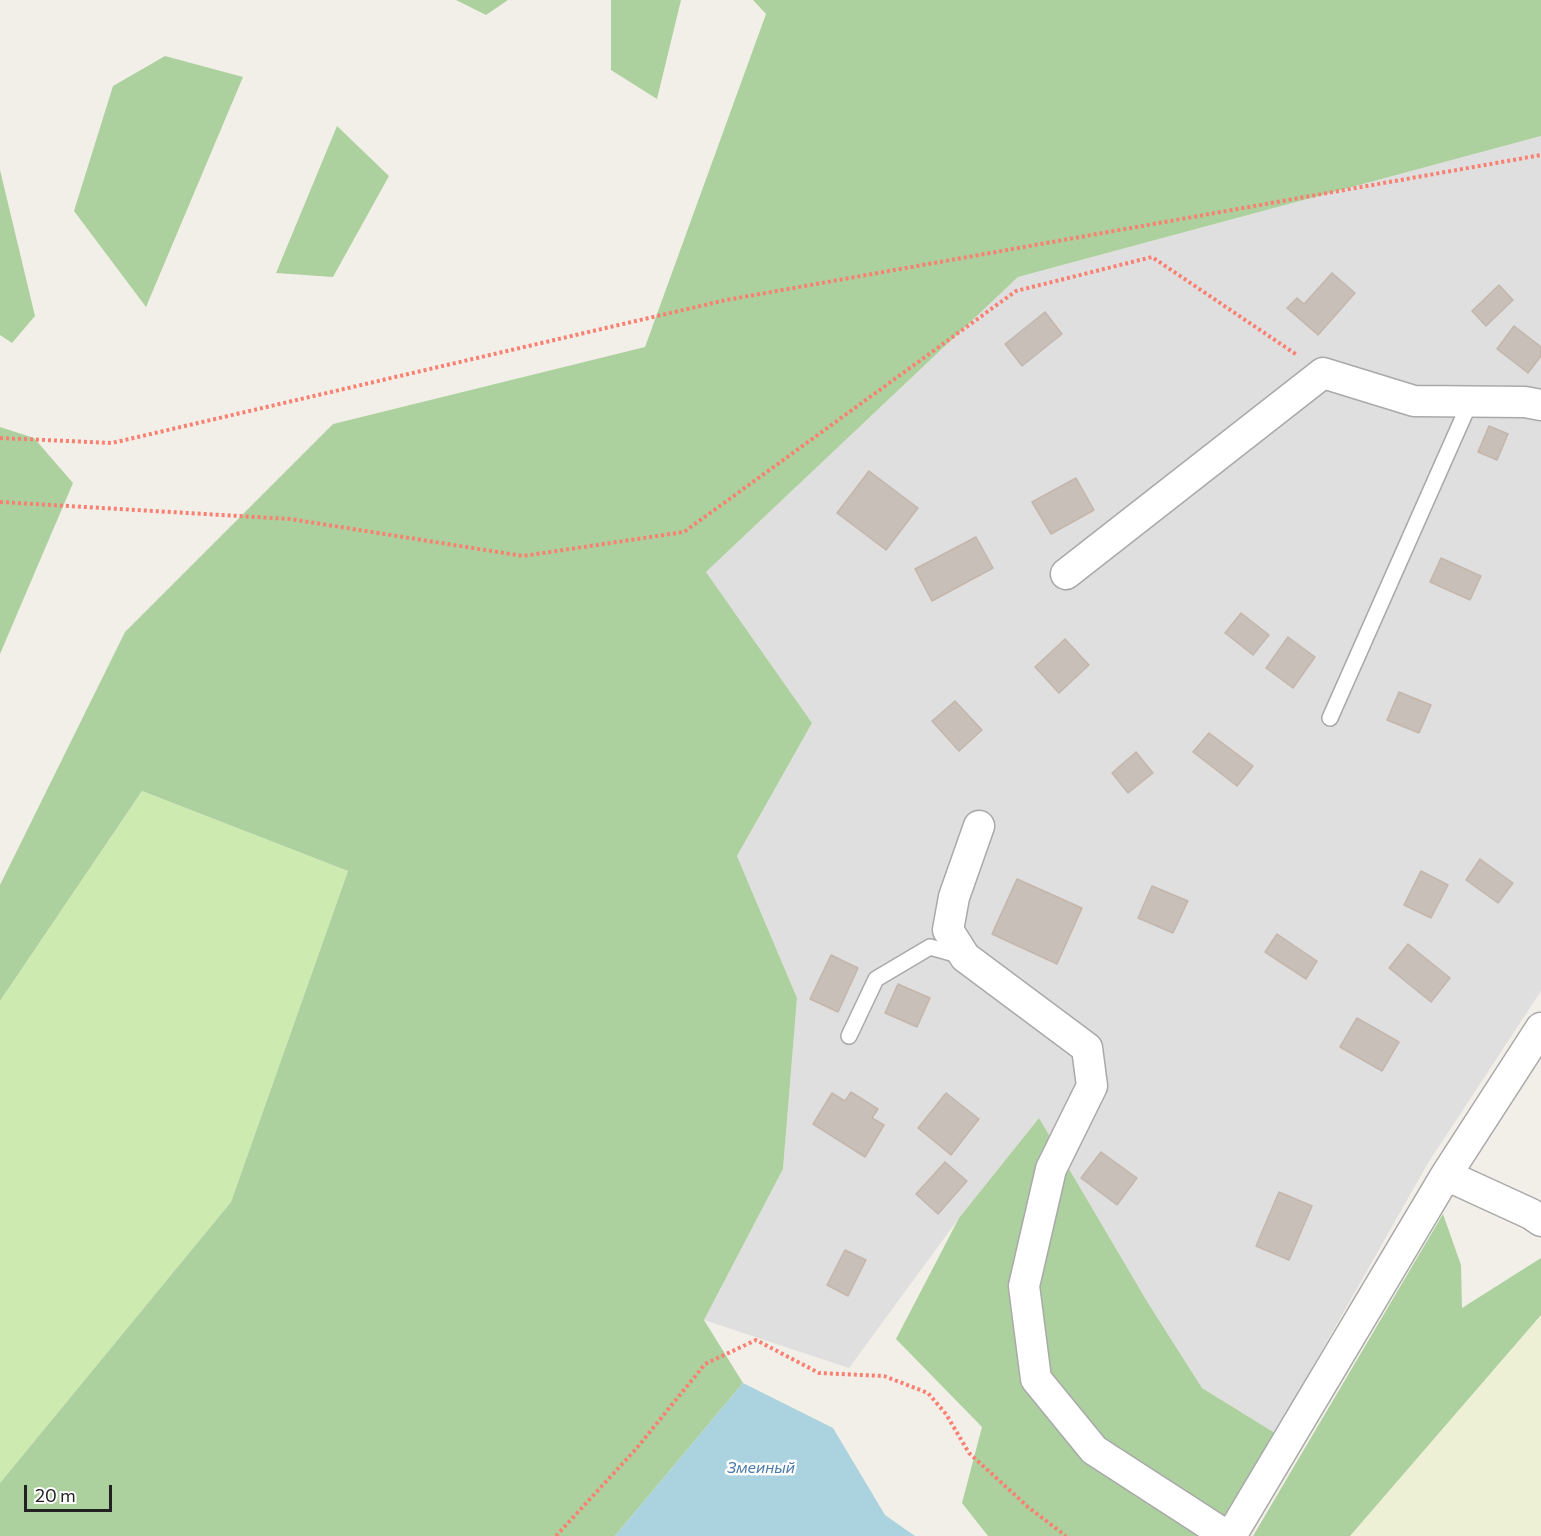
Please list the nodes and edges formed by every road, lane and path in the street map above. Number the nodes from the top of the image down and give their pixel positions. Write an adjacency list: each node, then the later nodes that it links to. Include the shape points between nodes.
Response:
1 (1541, 155): 5 (path, via 726,300 112,443)
2 (1323, 373): 3 (street, via 1414,402); 6 (path, via 1152,257 1016,291 684,532 524,556 290,519); 7 (street)
3 (1470, 402): 4 (street); 8 (lane)
4 (1541, 405)
5 (0, 438)
6 (0, 502)
7 (1066, 574)
8 (1330, 718)
9 (979, 826): 10 (street, via 954,897 948,930)
10 (965, 957): 12 (lane, via 930,947 876,979); 17 (street, via 1087,1048 1092,1086 1051,1169 1024,1286 1036,1379 1094,1450)
11 (1541, 1028): 13 (street)
12 (849, 1036)
13 (1446, 1175): 14 (street); 17 (street)
14 (1541, 1221)
15 (556, 1536): 16 (path, via 636,1449 705,1364 756,1340 819,1373 884,1376 928,1393 946,1414 969,1453)
16 (1065, 1536)
17 (1229, 1536)

